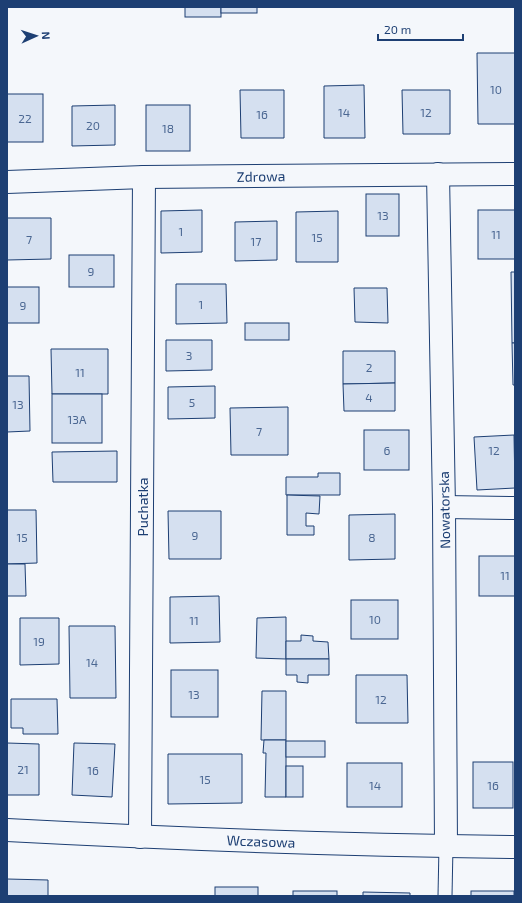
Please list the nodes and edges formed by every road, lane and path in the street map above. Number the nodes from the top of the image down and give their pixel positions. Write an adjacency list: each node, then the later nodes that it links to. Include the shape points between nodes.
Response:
1 (438, 174): 2 (street, Zdrowa); 3 (street, Zdrowa); 5 (street, Nowatorska)
2 (515, 174)
3 (144, 177): 4 (street, Zdrowa); 8 (street, Puchatka)
4 (7, 182)
5 (444, 507): 6 (street); 9 (street, Nowatorska)
6 (515, 508)
7 (7, 830): 8 (street, Wczasowa)
8 (140, 837): 9 (street, Wczasowa)
9 (446, 846): 10 (street, Wczasowa); 11 (lane)
10 (515, 847)
11 (445, 896)

